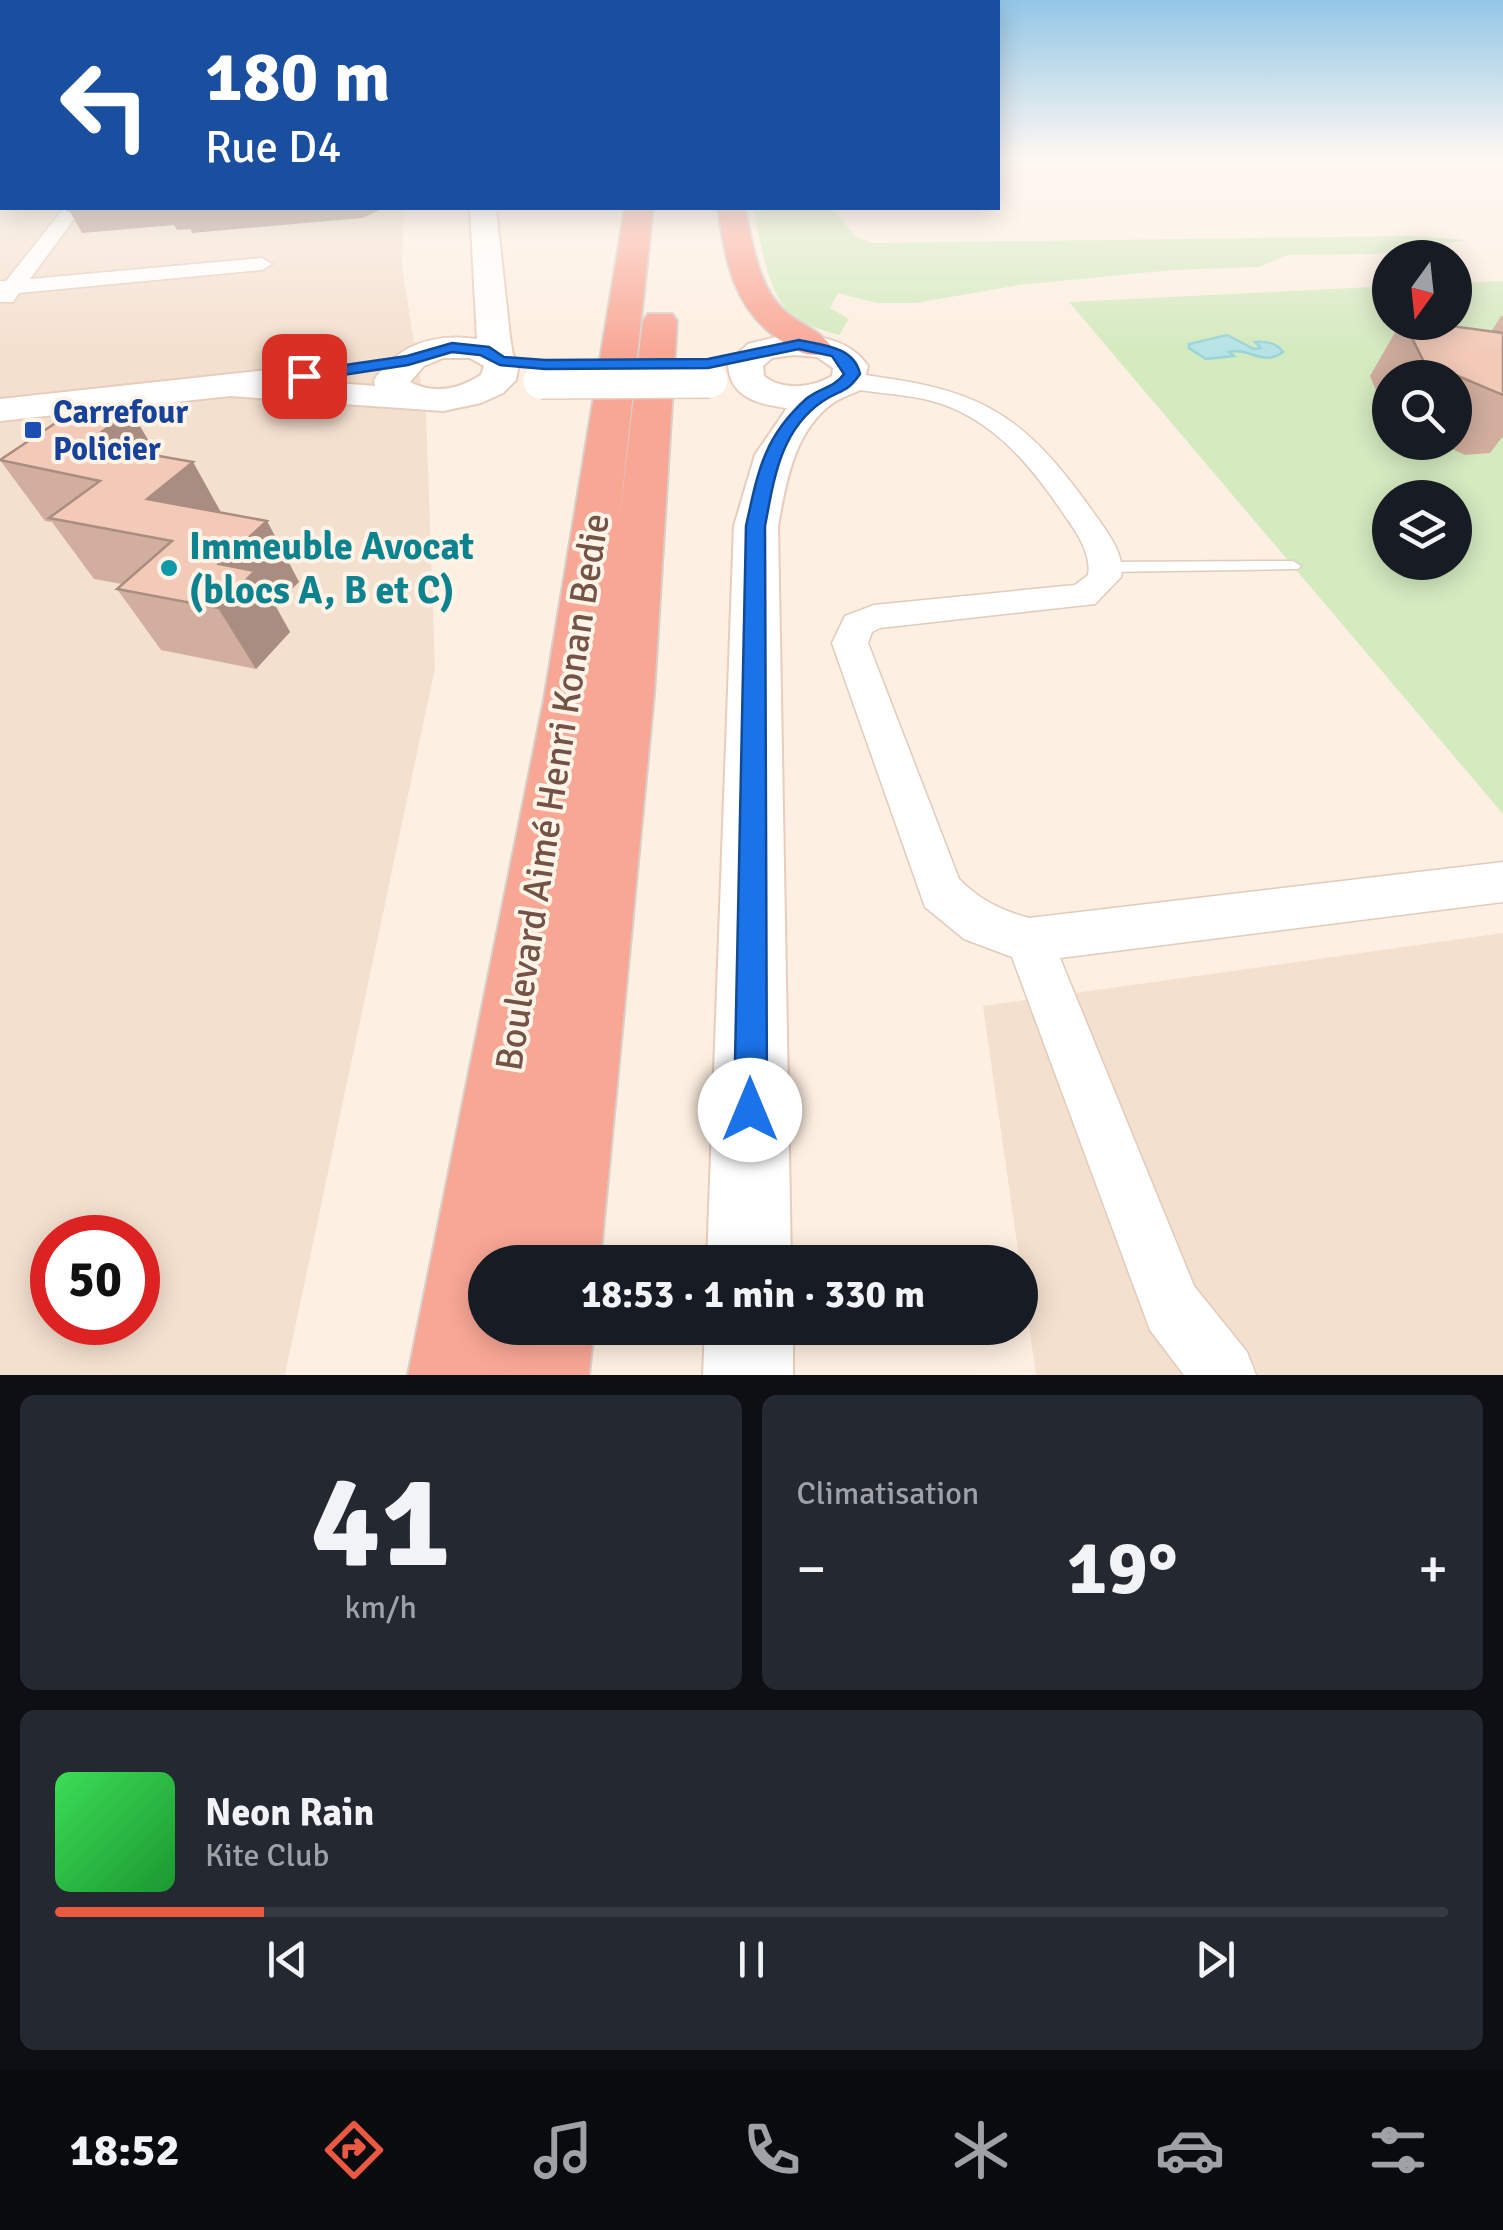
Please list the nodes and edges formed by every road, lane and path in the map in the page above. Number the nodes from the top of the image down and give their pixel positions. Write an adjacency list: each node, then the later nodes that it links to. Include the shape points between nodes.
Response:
1 (60, 224): 7 (street)
2 (485, 224): 8 (main road)
3 (637, 224): 24 (highway, Boulevard Aimé Henri Konan Bedie, via 572,700)
4 (668, 224): 20 (highway, Boulevard Aimé Henri Konan Bedie, via 626,694)
5 (735, 224): 12 (highway, via 753,300)
6 (262, 264): 7 (street)
7 (4, 293)
8 (486, 296): 9 (main road); 10 (main road)
9 (413, 358): 10 (main road, via 469,348); 13 (main road); 14 (main road, via 392,380)
10 (494, 368): 11 (main road, bridge); 14 (main road, via 454,400)
11 (751, 370): 12 (main road, via 774,395); 12 (main road, via 771,347)
12 (827, 374): 17 (street, via 933,394 1000,422 1024,443 1100,545); 21 (main road, via 770,458 756,526)
13 (234, 386): 14 (main road); 15 (main road)
14 (417, 400)
15 (0, 410)
16 (1293, 566): 17 (lane)
17 (1107, 567): 19 (street, via 1102,582 1083,596 874,617 857,625 850,643 940,892 981,928)
18 (1503, 882): 19 (street)
19 (1029, 940): 27 (street, via 1172,1308)
20 (558, 1245)
21 (749, 1245)
22 (546, 1345): 25 (highway)
23 (748, 1345): 26 (main road)
24 (455, 1375)
25 (542, 1375)
26 (748, 1375)
27 (1224, 1375)

